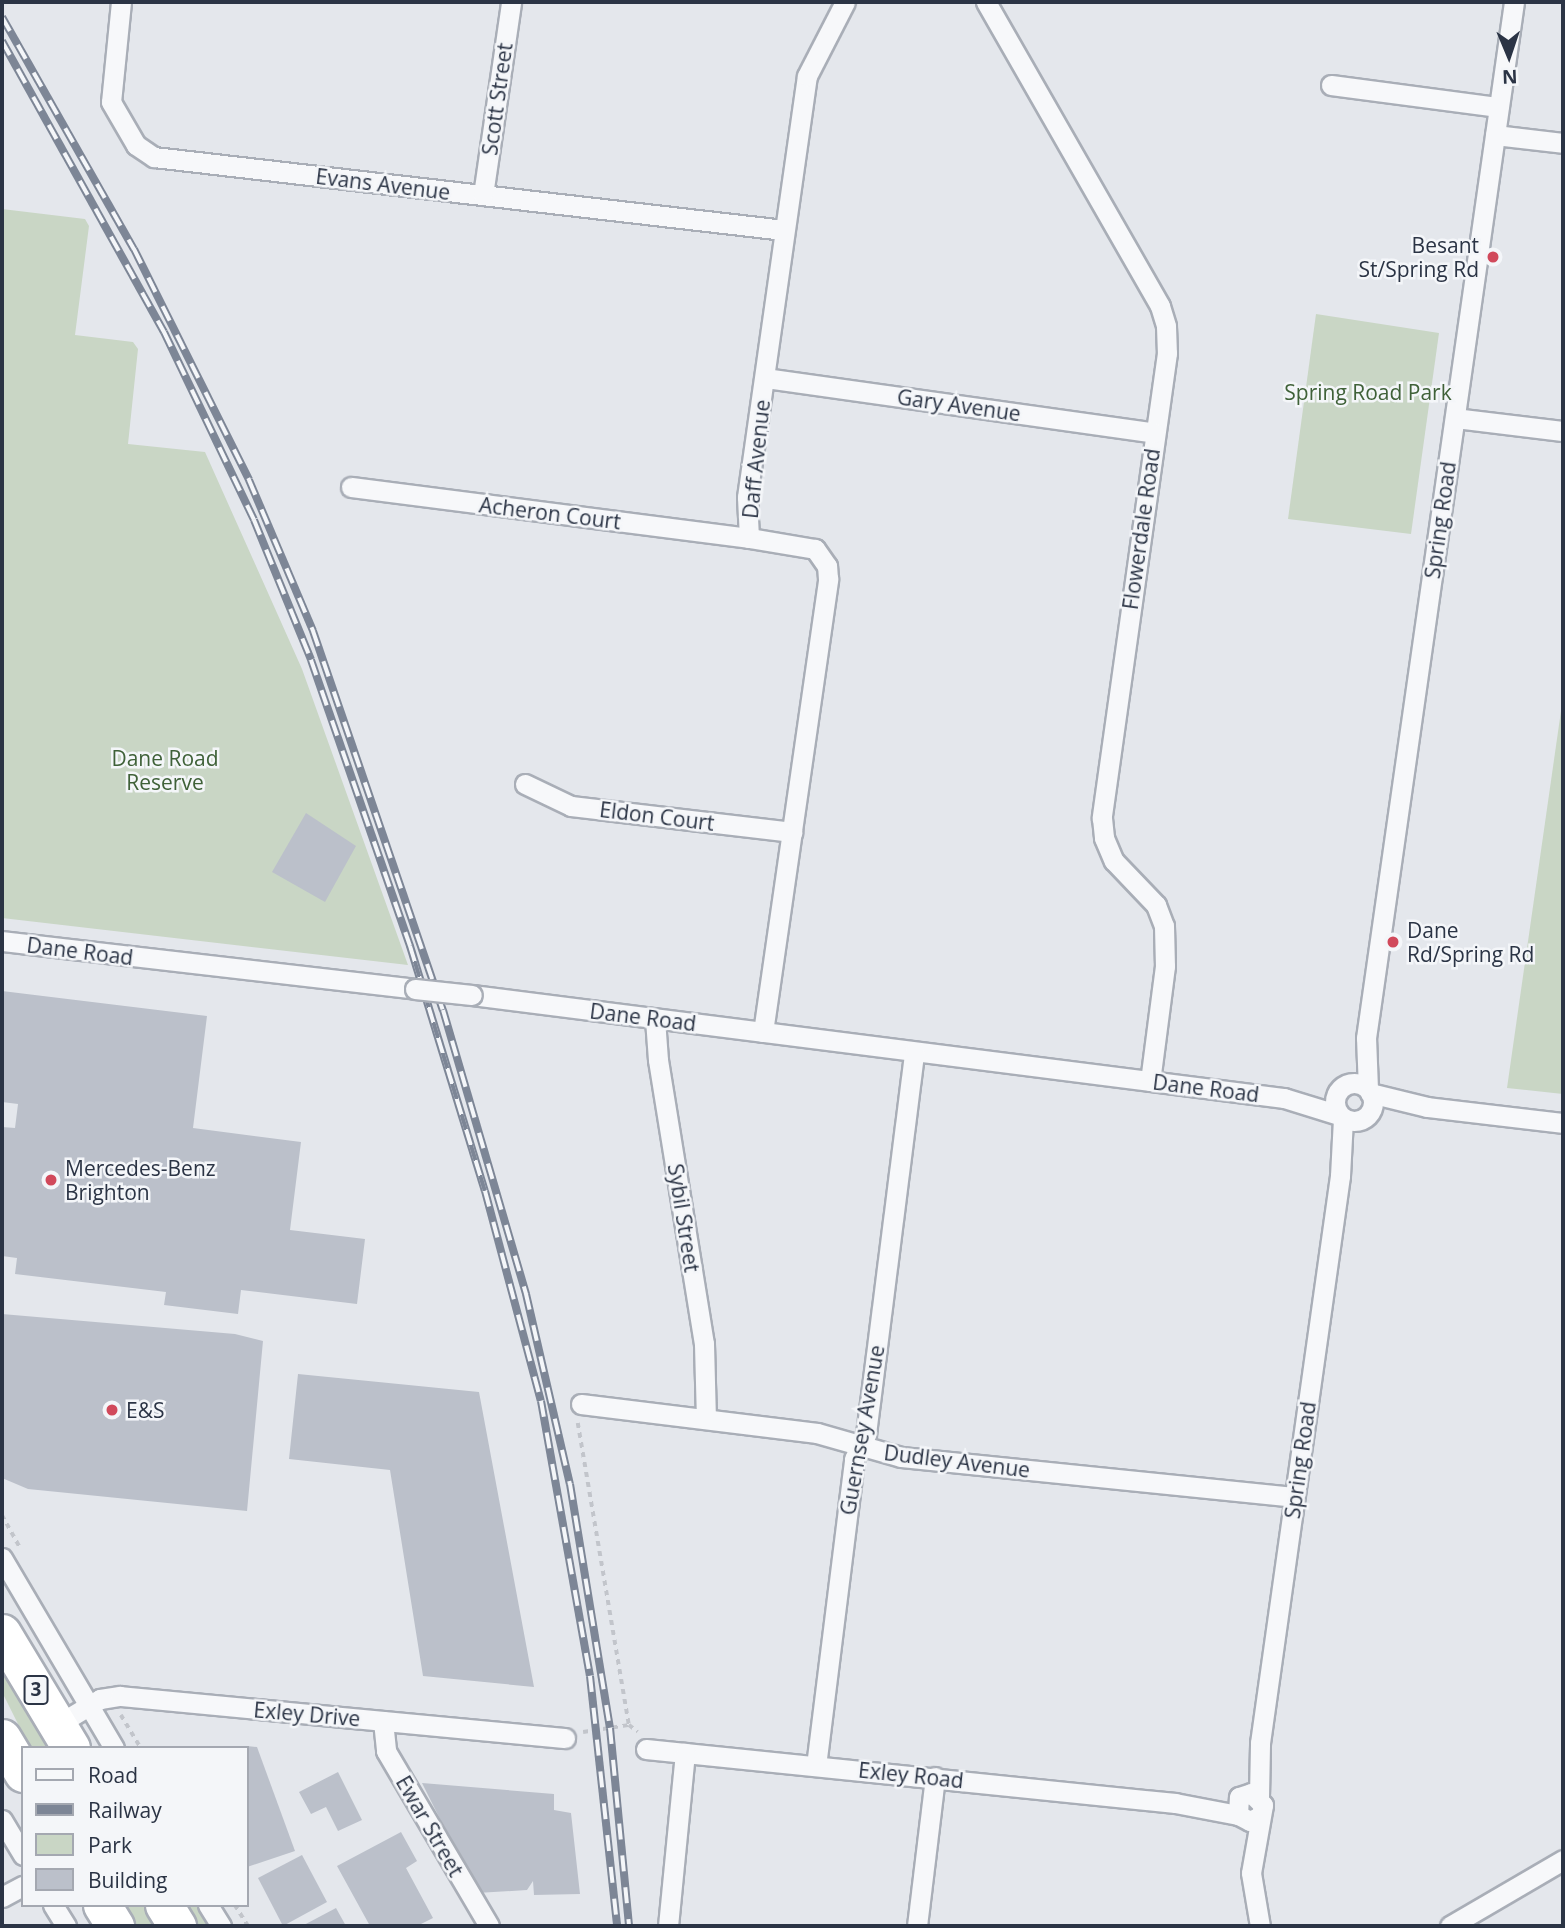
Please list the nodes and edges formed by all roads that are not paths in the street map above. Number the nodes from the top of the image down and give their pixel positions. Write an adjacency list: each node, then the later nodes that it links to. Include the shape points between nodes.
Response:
1 (121, 2): 10 (street, Evans Avenue, via 111,102 126,132 145,153)
2 (511, 2): 10 (street, Scott Street)
3 (845, 2): 11 (street, Daff Avenue, via 807,76)
4 (986, 2): 15 (street, Flowerdale Road, via 1164,316 1167,353)
5 (1514, 2): 7 (street, Spring Road)
6 (1331, 85): 7 (street)
7 (1499, 107): 8 (street, Spring Road)
8 (1495, 135): 9 (street); 13 (street, Spring Road)
9 (1563, 143)
10 (483, 195): 11 (street, Evans Avenue)
11 (784, 230): 12 (street, Daff Avenue)
12 (765, 378): 15 (street, Gary Avenue); 17 (street, Daff Avenue, via 747,497)
13 (1455, 418): 14 (street); 23 (street, Spring Road)
14 (1563, 430)
15 (1154, 433): 25 (street, Flowerdale Road, via 1102,818 1114,861 1156,905 1164,926 1165,966)
16 (351, 487): 17 (street, Acheron Court)
17 (749, 538): 19 (street, Daff Avenue, via 807,545 827,566)
18 (525, 785): 19 (street, Eldon Court, via 571,806)
19 (792, 832): 22 (street, Daff Avenue)
20 (2, 942): 21 (street, Dane Road, bridge)
21 (655, 1019): 22 (street, Dane Road); 33 (street, Sybil Street, via 704,1344)
22 (762, 1032): 24 (street, Dane Road)
23 (1366, 1038): 26 (street, Spring Road); 27 (street, Spring Road)
24 (914, 1052): 25 (street, Dane Road); 34 (street, Guernsey Avenue, via 867,1426)
25 (1150, 1081): 28 (street, Dane Road)
26 (1342, 1089): 27 (street, Dane Road); 28 (street, Dane Road); 30 (street)
27 (1369, 1091): 29 (street, Dane Road); 30 (street, Spring Road)
28 (1284, 1098): 30 (street, Dane Road)
29 (1427, 1107): 30 (street, Dane Road); 31 (street, Dane Road)
30 (1353, 1116): 35 (street, Spring Road, via 1340,1176)
31 (1563, 1123)
32 (581, 1404): 33 (street, Dudley Avenue)
33 (706, 1418): 34 (street, Dudley Avenue, via 827,1435)
34 (860, 1446): 35 (street, Dudley Avenue, via 901,1457); 46 (street, Guernsey Avenue, via 854,1458)
35 (1294, 1497): 49 (street, Spring Road, via 1261,1743)
36 (2, 1558): 38 (street)
37 (2, 1633): 40 (highway, 3)
38 (89, 1705): 39 (street, Exley Drive, via 110,1697); 40 (street, Exley Drive); 43 (street)
39 (383, 1721): 42 (street, Exley Drive); 63 (street, Ewar Street, via 386,1751)
40 (64, 1736)
41 (2, 1738): 47 (highway)
42 (565, 1738)
43 (113, 1746)
44 (646, 1749): 45 (street, Exley Road)
45 (685, 1752): 46 (street, Exley Road); 64 (street)
46 (816, 1766): 48 (street, Exley Road)
47 (21, 1770)
48 (935, 1777): 49 (street, Exley Road); 65 (street)
49 (1246, 1807): 66 (street)
50 (2, 1820): 51 (street)
51 (21, 1852)
52 (1563, 1860): 67 (street)
53 (21, 1887): 54 (street)
54 (2, 1897)
55 (54, 1907): 59 (street)
56 (103, 1907): 60 (highway)
57 (165, 1907): 61 (highway)
58 (209, 1907): 62 (street)
59 (66, 1926)
60 (115, 1926)
61 (177, 1926)
62 (221, 1926)
63 (489, 1926)
64 (668, 1926)
65 (917, 1926)
66 (1260, 1926)
67 (1450, 1926)

